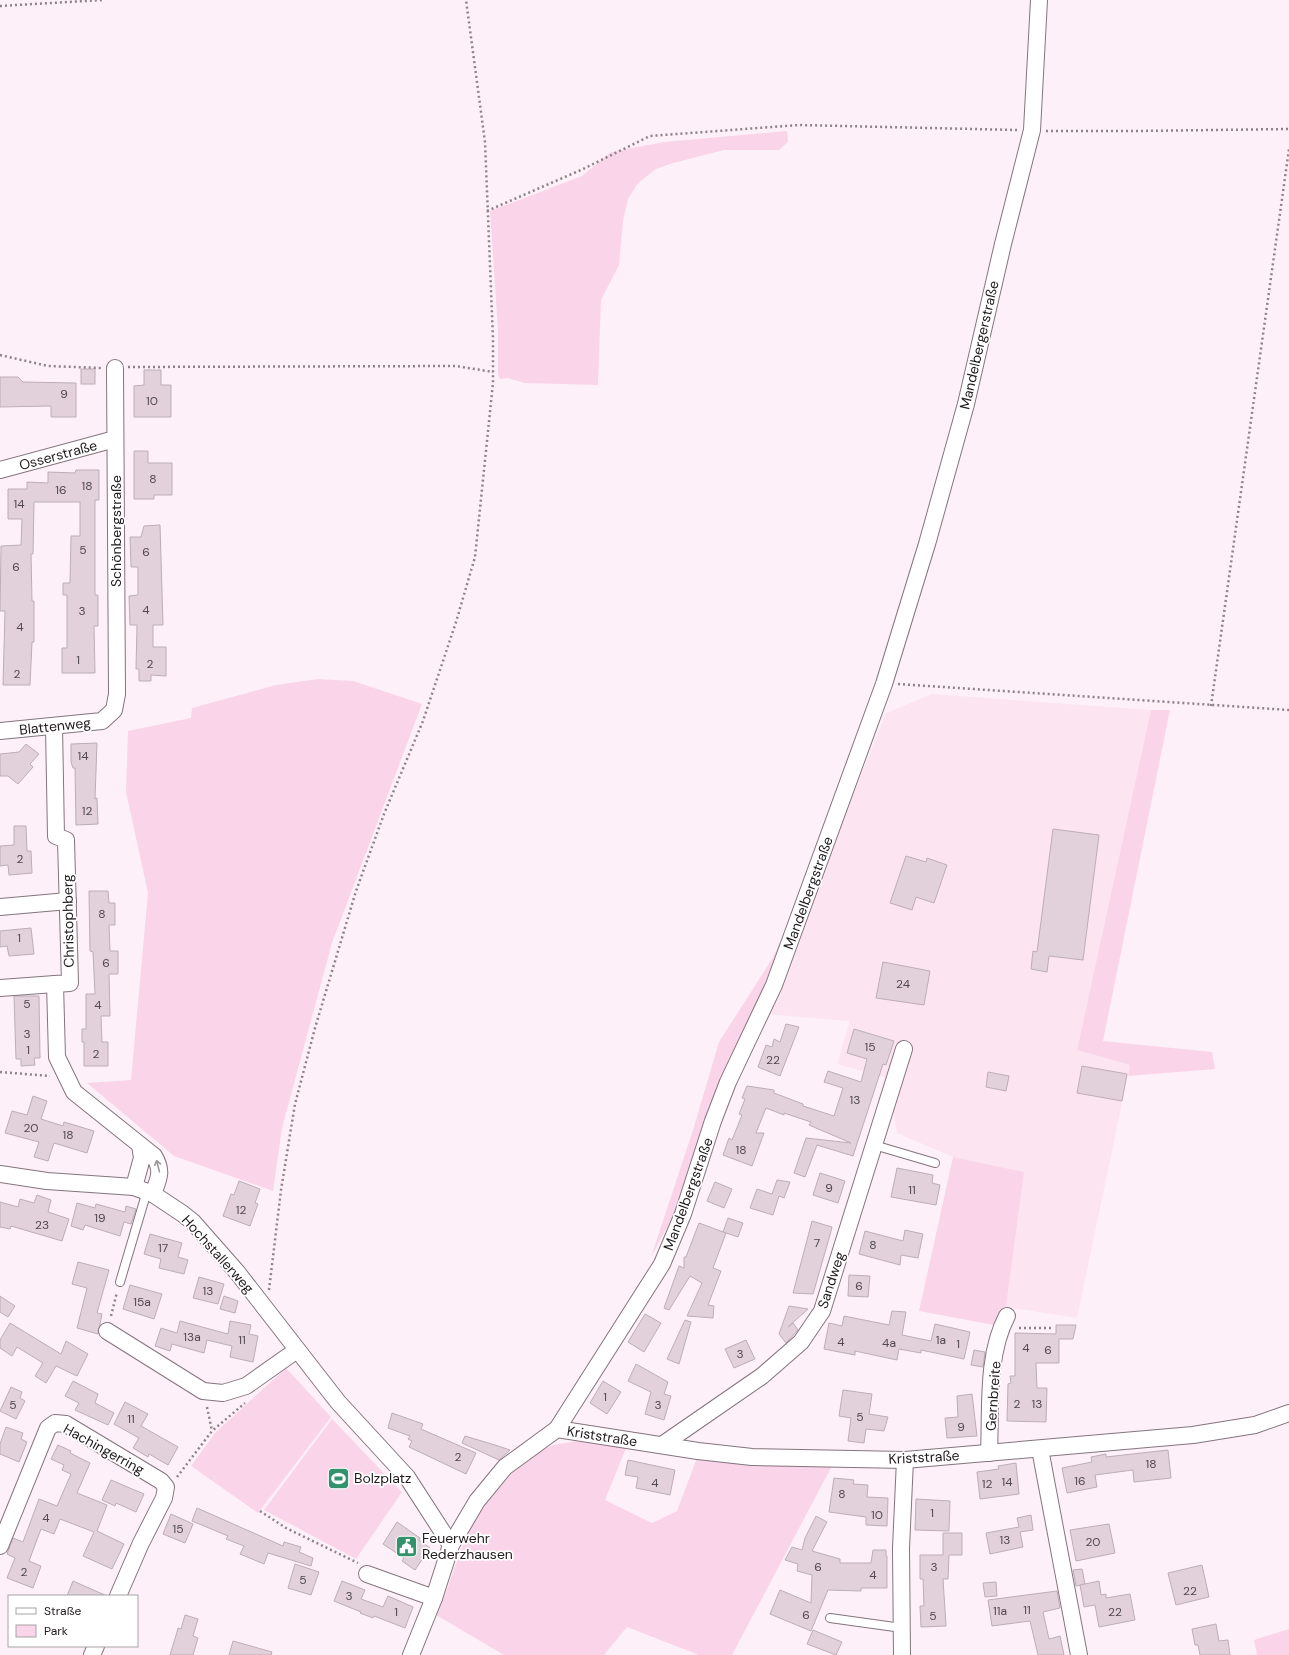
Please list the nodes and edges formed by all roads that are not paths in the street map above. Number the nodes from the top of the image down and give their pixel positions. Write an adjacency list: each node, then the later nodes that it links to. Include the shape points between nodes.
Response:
1 (1039, 0): 5 (street, Mandelbergerstraße, via 1032,130 966,404)
2 (115, 368): 3 (street, Schönbergstraße)
3 (115, 440): 4 (street, Osserstraße); 6 (street, Schönbergstraße)
4 (0, 470)
5 (884, 684): 23 (street, Mandelbergstraße, via 774,985 728,1082 683,1214 662,1264)
6 (117, 694): 7 (street, Blattenweg, via 114,710 102,721)
7 (54, 727): 8 (street, Blattenweg); 9 (street, Christophberg, via 56,836 66,840)
8 (0, 731)
9 (68, 901): 10 (street); 11 (street, Christophberg, via 70,983)
10 (0, 907)
11 (55, 984): 12 (street); 17 (street, Christophberg, via 57,1057 64,1074 74,1092 140,1145)
12 (0, 988)
13 (904, 1049): 14 (street, Sandweg)
14 (874, 1144): 15 (lane); 24 (street, Sandweg, via 822,1311 801,1342 762,1376)
15 (935, 1163)
16 (0, 1174): 17 (street, via 47,1182)
17 (145, 1190): 18 (lane); 21 (street, Hochstallerweg, via 193,1222 237,1272)
18 (120, 1282)
19 (1004, 1322): 26 (street, Gernbreite, via 992,1374)
20 (107, 1331): 21 (street, via 203,1391 223,1393 246,1386)
21 (296, 1350): 29 (street, Hochstallerweg, via 338,1402 407,1476)
22 (1289, 1413): 25 (street, Kriststraße, via 1255,1425 1204,1434)
23 (558, 1428): 24 (street, Kriststraße); 29 (street, Mandelbergstraße, via 506,1467 477,1501)
24 (662, 1446): 27 (street, Kriststraße, via 752,1456)
25 (1040, 1449): 26 (street, Kriststraße); 37 (street)
26 (989, 1453): 27 (street, Kriststraße)
27 (905, 1460): 34 (street, via 901,1548)
28 (1, 1537): 31 (street, Hachingerring, via 48,1428 55,1423 66,1424 161,1481 166,1487 164,1498)
29 (451, 1545): 32 (street, Mandelbergstraße)
30 (367, 1574): 32 (street)
31 (118, 1595)
32 (434, 1598): 35 (street, Mandelbergstraße)
33 (830, 1618): 34 (lane)
34 (902, 1628): 36 (street)
35 (411, 1655)
36 (902, 1655)
37 (1079, 1655)

